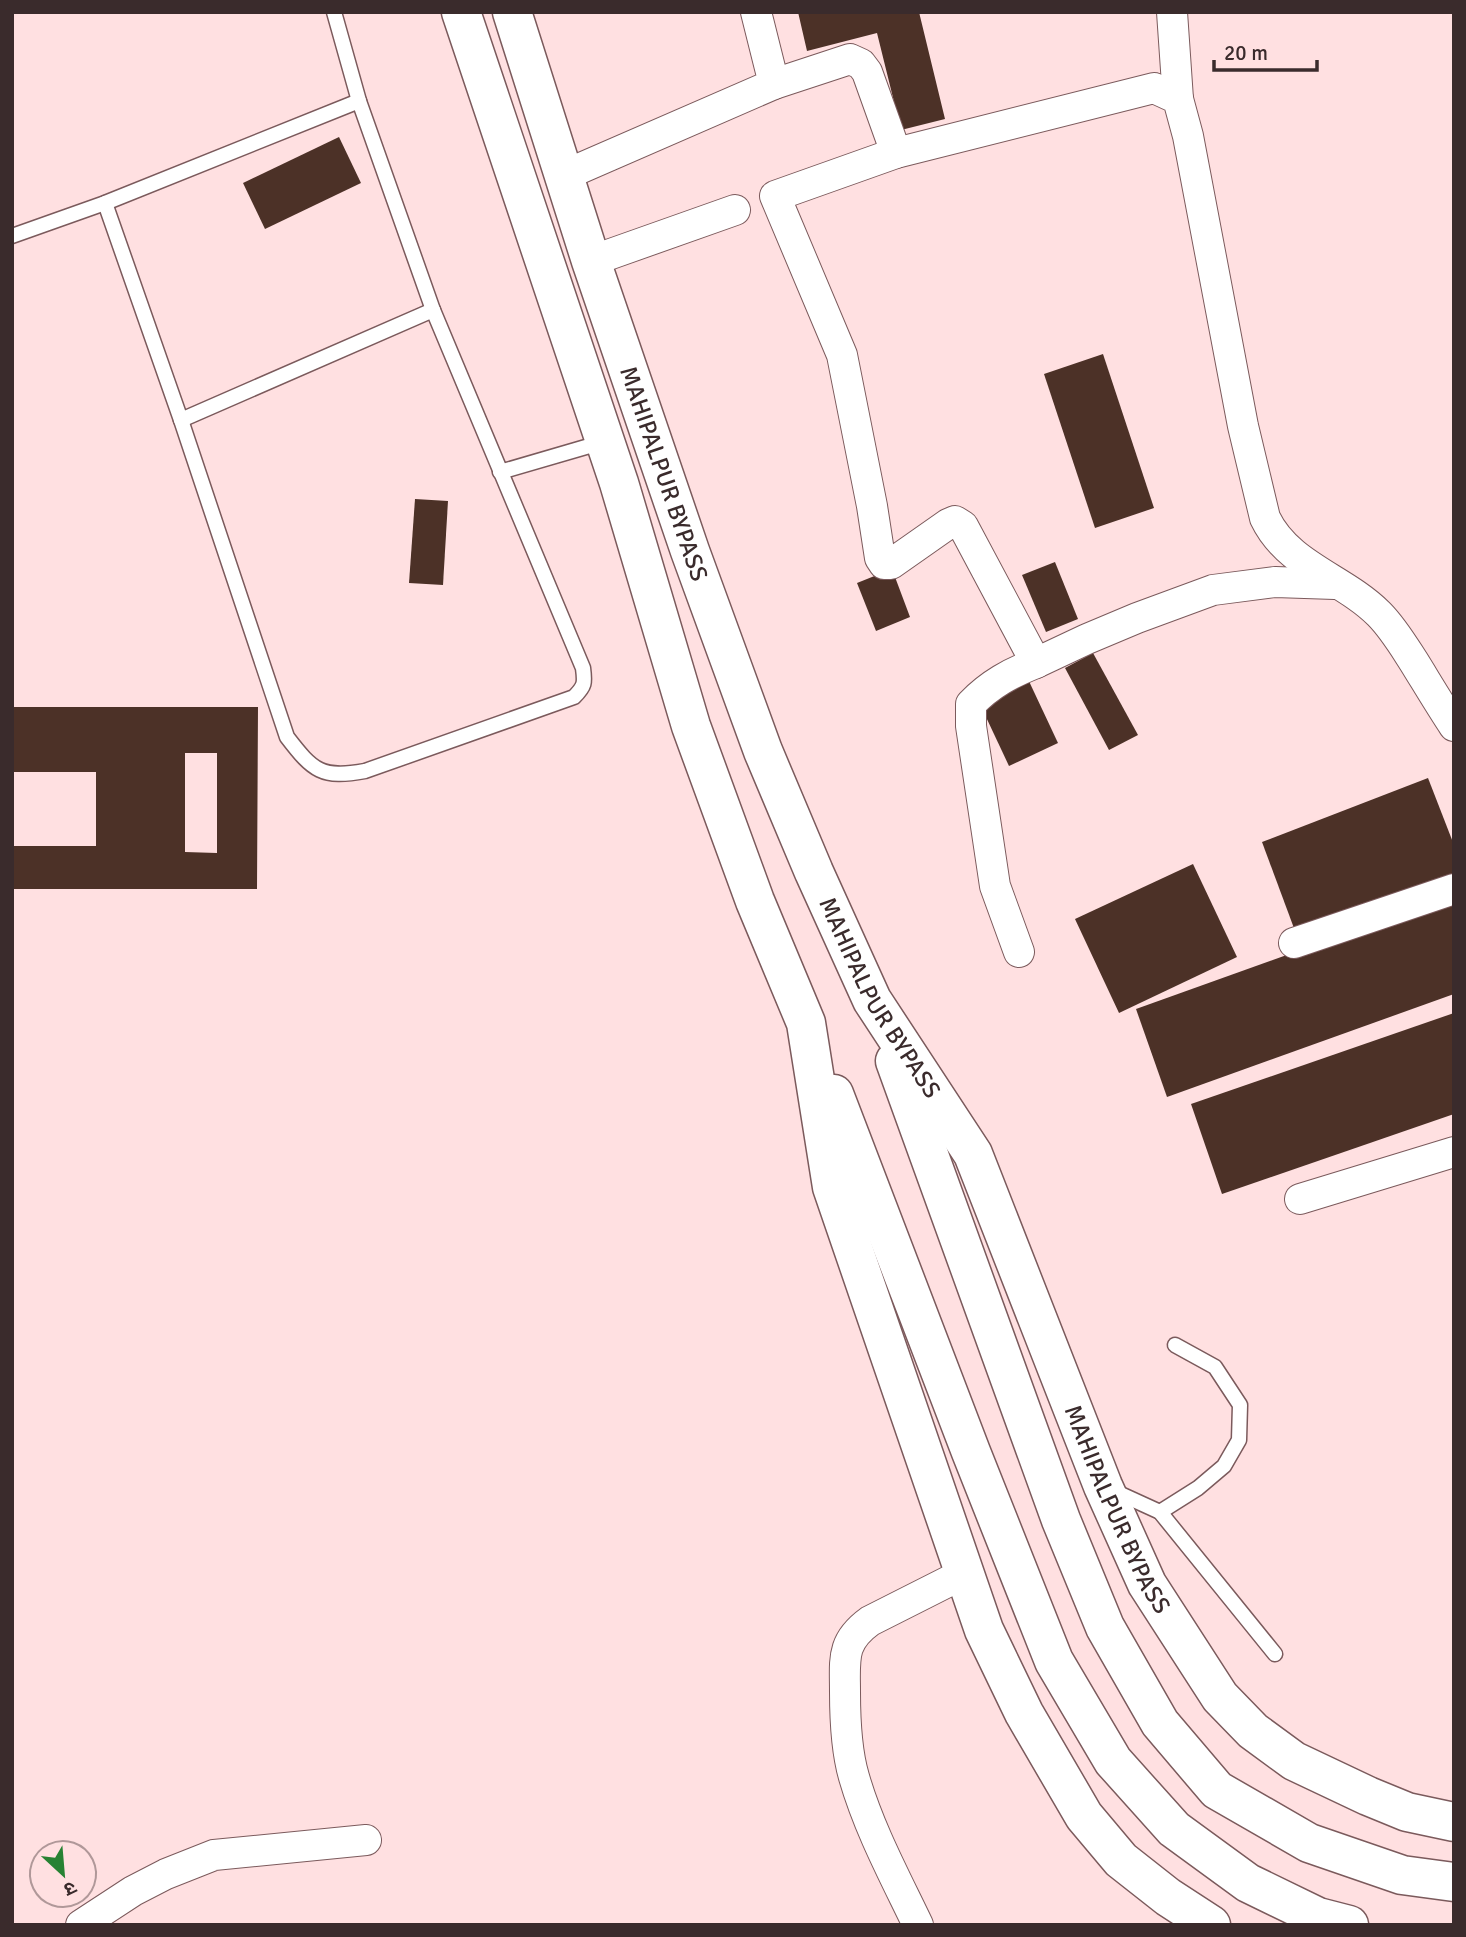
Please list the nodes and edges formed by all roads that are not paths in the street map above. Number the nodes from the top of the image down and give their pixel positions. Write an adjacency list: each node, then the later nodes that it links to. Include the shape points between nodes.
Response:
1 (334, 12): 8 (lane)
2 (461, 12): 17 (street, MAHIPALPUR BYPASS)
3 (512, 12): 10 (street, MAHIPALPUR BYPASS)
4 (756, 12): 6 (street)
5 (1172, 12): 7 (street)
6 (774, 84): 9 (street, via 850,60 860,64); 10 (street)
7 (1178, 99): 9 (street, via 1154,88); 19 (street, via 1265,518 1282,545)
8 (359, 101): 11 (lane); 15 (lane)
9 (896, 153): 20 (street, via 775,196 842,355 880,558 891,564 948,524 963,526)
10 (565, 175): 14 (street, MAHIPALPUR BYPASS)
11 (105, 203): 13 (lane); 16 (lane)
12 (735, 210): 14 (street)
13 (12, 236)
14 (591, 261): 25 (street, MAHIPALPUR BYPASS, via 763,751)
15 (433, 310): 16 (lane); 18 (lane)
16 (181, 420): 18 (lane, via 287,737 311,765 327,774 365,771 565,702 583,688 583,668)
17 (605, 441): 18 (lane); 26 (street, MAHIPALPUR BYPASS, via 691,726 755,901)
18 (500, 472)
19 (1338, 584): 20 (street, via 1275,582 1213,590); 21 (street, via 1379,614 1396,634)
20 (1036, 663): 24 (street, via 1006,675 971,704 995,886)
21 (1454, 726)
22 (1454, 889): 23 (street)
23 (1294, 943)
24 (1019, 952)
25 (872, 1000): 30 (street, MAHIPALPUR BYPASS, via 973,1154); 36 (street, via 1061,1520 1105,1627 1160,1723 1217,1790 1309,1843 1402,1875)
26 (806, 1023): 32 (street, MAHIPALPUR BYPASS, via 832,1186); 40 (street, via 1054,1661 1113,1761 1174,1829 1248,1883 1318,1917)
27 (1454, 1152): 28 (street)
28 (1300, 1199)
29 (1175, 1345): 31 (lane, via 1215,1367 1240,1405 1239,1440 1224,1466)
30 (1103, 1486): 31 (lane); 34 (street, MAHIPALPUR BYPASS, via 1147,1584 1220,1697 1253,1731 1294,1761 1368,1796 1407,1812)
31 (1160, 1512): 33 (lane)
32 (963, 1574): 38 (street, via 857,1630 845,1662 845,1718 853,1776); 39 (street, MAHIPALPUR BYPASS, via 1024,1713 1084,1816 1121,1860)
33 (1275, 1654)
34 (1454, 1822)
35 (366, 1840): 37 (street, via 214,1855 166,1874)
36 (1454, 1882)
37 (81, 1925)
38 (918, 1925)
39 (1211, 1925)
40 (1349, 1925)

